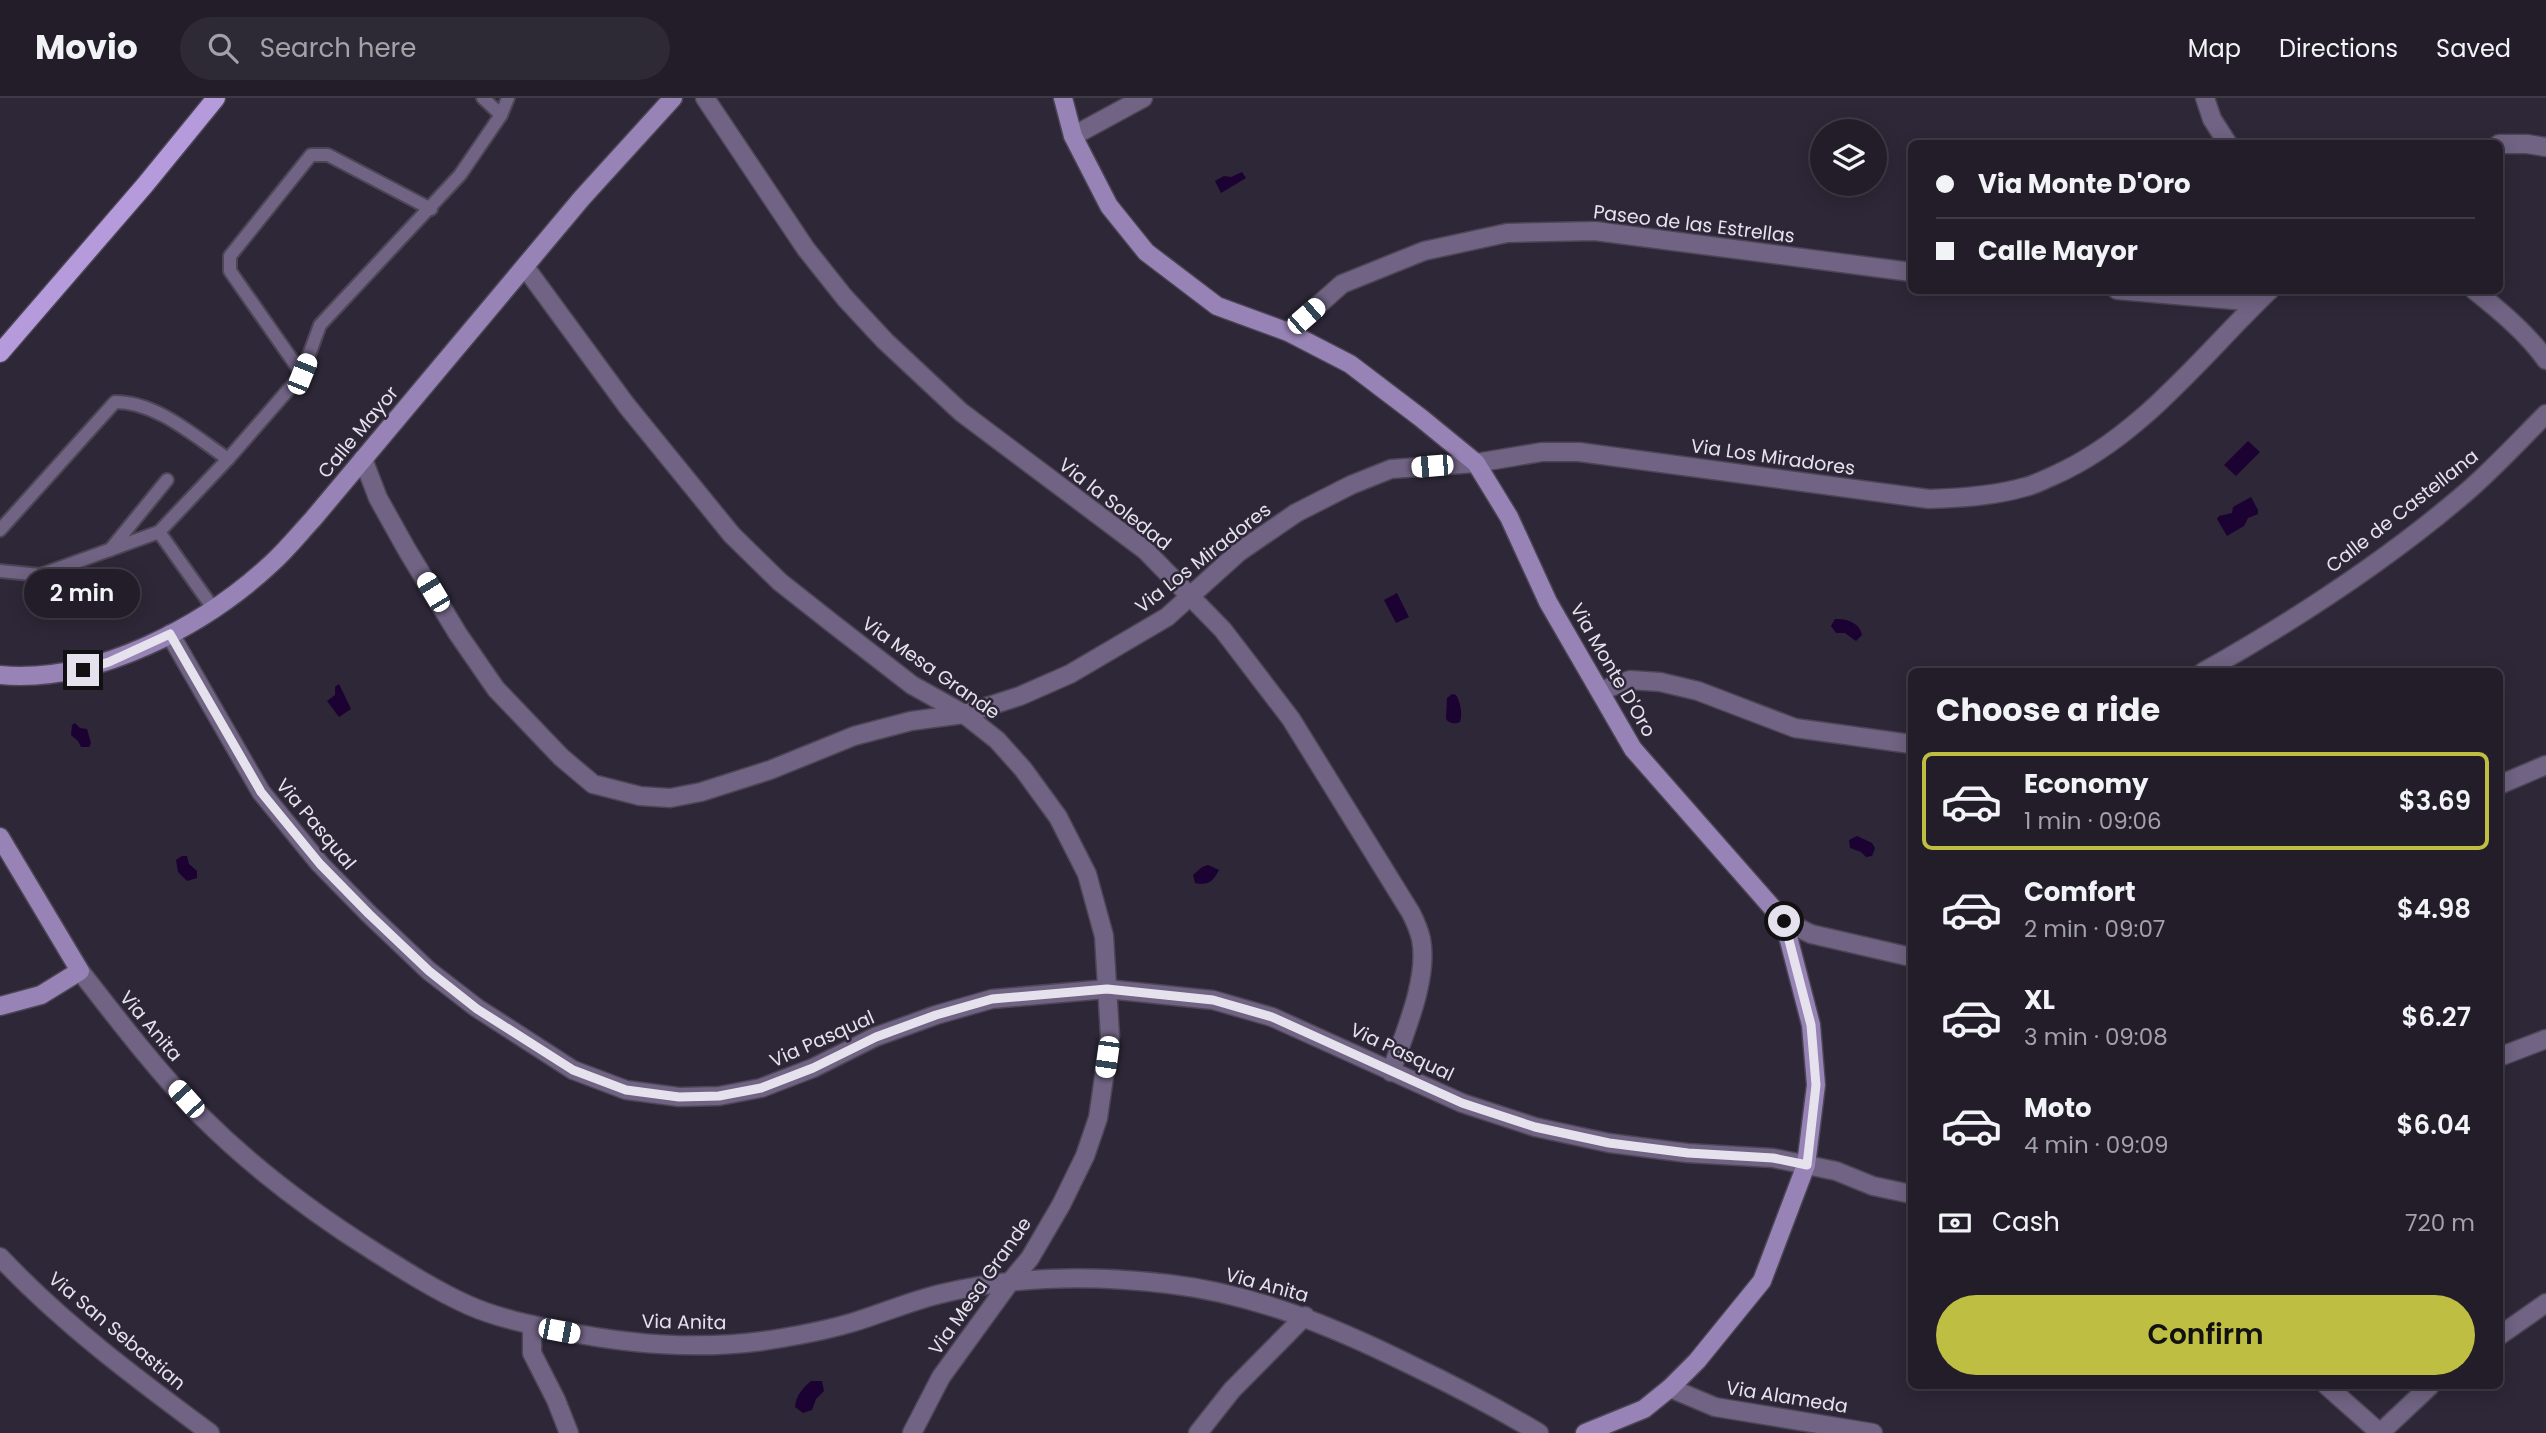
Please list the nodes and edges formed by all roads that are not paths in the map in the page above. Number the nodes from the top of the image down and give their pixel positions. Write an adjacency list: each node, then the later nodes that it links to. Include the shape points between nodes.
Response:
1 (216, 98): 21 (main road)
2 (483, 98): 9 (lane)
3 (508, 98): 9 (lane)
4 (673, 98): 15 (street, Calle Mayor)
5 (705, 98): 33 (street, Via la Soledad, via 806,249 885,341 961,412 1145,550)
6 (1063, 98): 10 (street, Via Monte D'Oro)
7 (1143, 98): 10 (street)
8 (2205, 98): 11 (street)
9 (501, 115): 14 (lane)
10 (1073, 136): 20 (street, Via Monte D'Oro, via 1109,206 1146,253 1217,306)
11 (2225, 140)
12 (2503, 144): 13 (street)
13 (2546, 147)
14 (431, 209): 23 (lane, via 320,325); 23 (lane, via 328,155 311,155 230,256 230,271)
15 (524, 267): 26 (street, Calle Mayor); 39 (street, Via Mesa Grande, via 627,406 732,535 780,582 912,685)
16 (1908, 272): 20 (street, Paseo de las Estrellas, via 1595,231 1507,233 1424,251 1342,284)
17 (2214, 294): 19 (street)
18 (2479, 294): 22 (street)
19 (2263, 296): 27 (street, Via Los Miradores, via 2123,434 2072,467 2026,487 1929,499 1579,452 1542,452)
20 (1288, 332): 27 (street, Via Monte D'Oro, via 1350,364)
21 (0, 353)
22 (2546, 360)
23 (302, 374): 25 (lane)
24 (2546, 414): 36 (street, Calle de Castellana, via 2470,488 2366,571)
25 (228, 459): 29 (lane, via 164,416 131,402 115,402); 30 (lane)
26 (363, 459): 34 (street, Calle Mayor, via 273,562); 39 (street, Via Los Miradores, via 407,550 496,689 561,757 593,783 640,796 670,798 770,770 853,736)
27 (1476, 463): 33 (street, Via Los Miradores, via 1391,469 1351,485 1296,513 1239,552); 38 (street, Via Monte D'Oro)
28 (167, 480): 31 (lane)
29 (0, 530)
30 (159, 532): 31 (lane); 34 (lane)
31 (110, 550): 32 (lane, via 40,575)
32 (0, 571)
33 (1190, 597): 39 (street, Via Los Miradores, via 1167,617 1070,674); 51 (street, Via la Soledad, via 1223,630 1291,719 1412,913 1421,939 1418,990)
34 (213, 608): 35 (street, Calle Mayor)
35 (170, 634): 37 (street, Calle Mayor, via 83,670 27,678); 47 (street, Via Pasqual, via 261,792 320,864 429,971 477,1009 573,1070 626,1090 679,1097 719,1096 761,1088 876,1037 992,999)
36 (2210, 668)
37 (0, 676)
38 (1600, 691): 40 (street, via 1630,680 1660,682 1795,727); 44 (street, Via Monte D'Oro, via 1633,749)
39 (964, 714): 47 (street, Via Mesa Grande, via 1023,769 1070,840 1087,874 1104,936)
40 (1908, 744)
41 (2546, 765): 42 (street)
42 (2503, 783)
43 (0, 837): 46 (street, Via Anita)
44 (1784, 921): 45 (street, via 1811,934); 52 (street, Via Monte D'Oro, via 1811,1025 1816,1085)
45 (1908, 956)
46 (80, 971): 48 (street, via 41,995); 58 (street, Via Anita, via 200,1115 296,1198 427,1285 471,1307)
47 (1107, 989): 51 (street, Via Pasqual, via 1213,1000 1260,1013); 55 (street, Via Mesa Grande, via 1110,1035 1098,1118 1061,1205)
48 (0, 1006)
49 (2546, 1039): 50 (street)
50 (2503, 1055)
51 (1391, 1072): 52 (street, Via Pasqual, via 1462,1103 1535,1127 1609,1143)
52 (1807, 1165): 53 (street, Via Pasqual); 60 (street, Via Monte D'Oro, via 1762,1281)
53 (1908, 1193)
54 (0, 1257): 63 (street, Via San Sebastian, via 92,1343)
55 (1010, 1282): 57 (street, Via Anita, via 1171,1284); 58 (street, Via Anita, via 943,1293 852,1323 751,1343 671,1346 612,1341); 65 (street, Via Mesa Grande, via 941,1377)
56 (2546, 1303): 59 (street)
57 (1305, 1316): 66 (street, via 1231,1390); 67 (street, Via Anita, via 1415,1367)
58 (533, 1325): 64 (street, via 533,1353)
59 (2503, 1333)
60 (1670, 1388): 68 (street, via 1644,1409); 69 (street, Via Alameda, via 1715,1408)
61 (2330, 1389): 70 (street)
62 (2427, 1389): 70 (street)
63 (211, 1433)
64 (569, 1433)
65 (912, 1433)
66 (1198, 1433)
67 (1539, 1433)
68 (1585, 1433)
69 (1873, 1433)
70 (2380, 1433)

